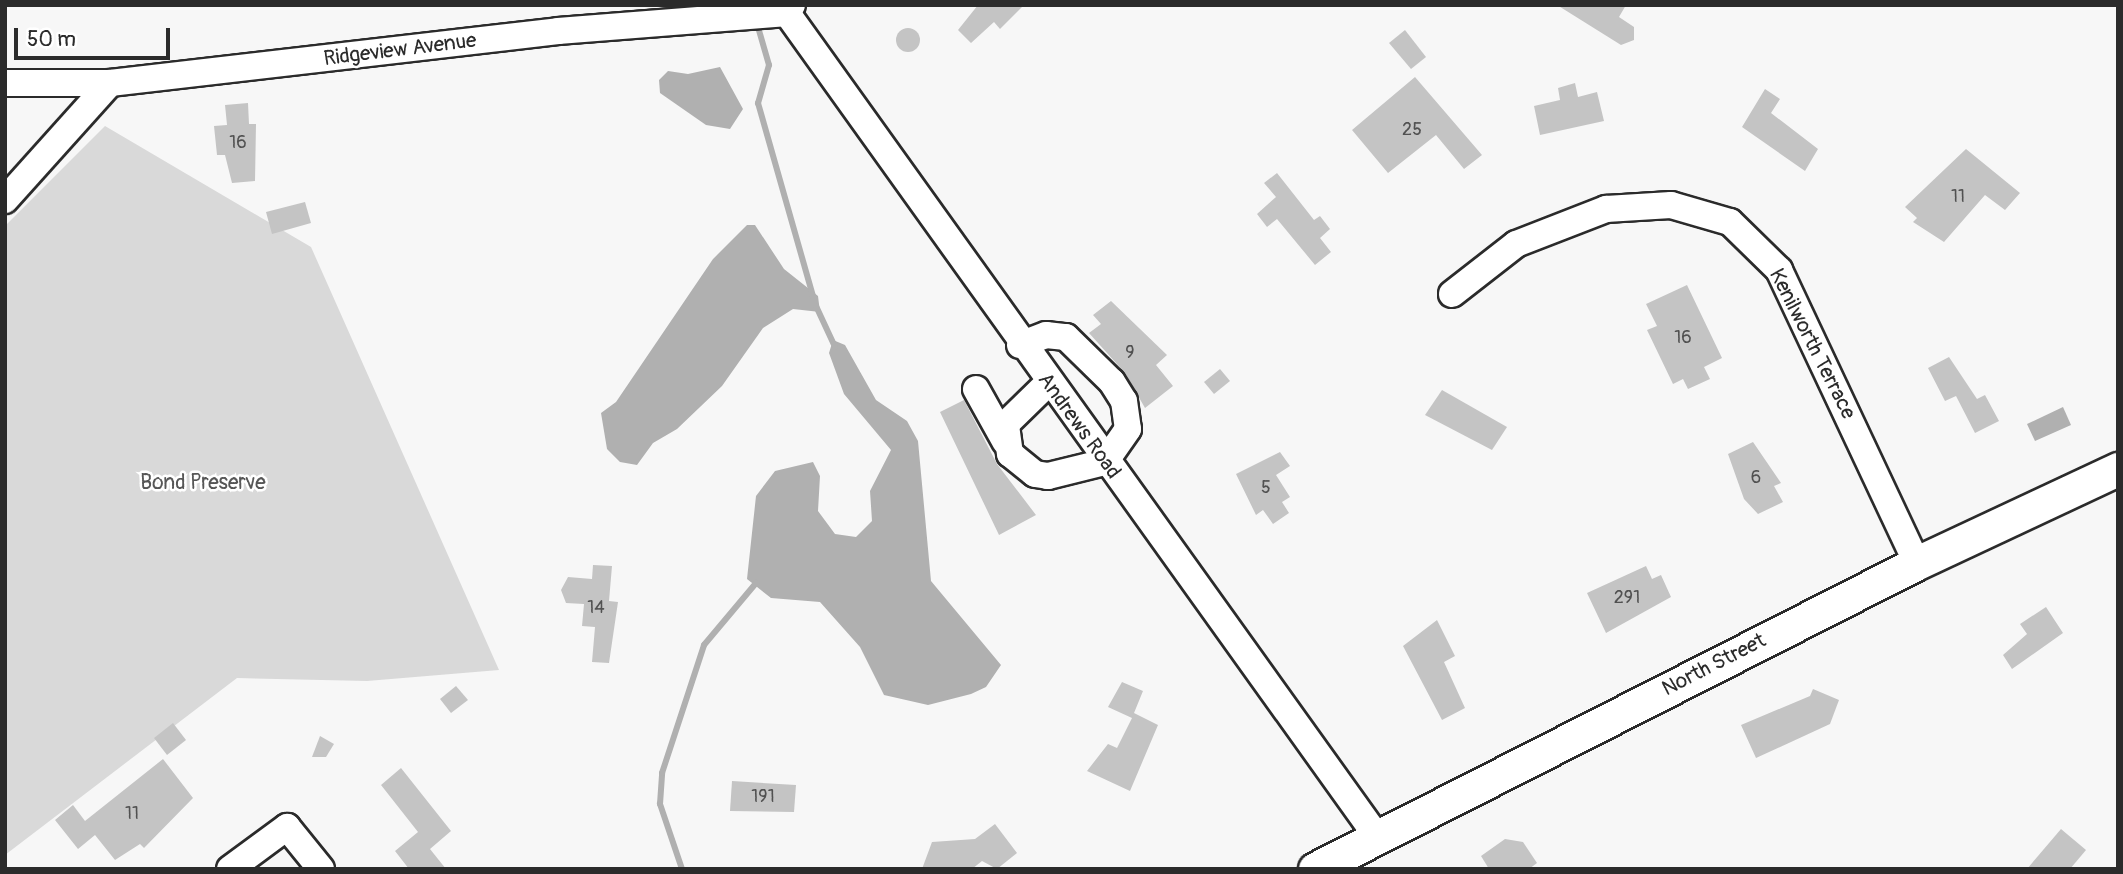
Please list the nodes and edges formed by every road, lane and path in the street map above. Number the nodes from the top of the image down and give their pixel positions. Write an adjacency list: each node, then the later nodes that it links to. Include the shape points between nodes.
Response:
1 (772, 12): 3 (street, Ridgeview Avenue); 6 (street, Andrews Road)
2 (5, 83): 3 (street, Ridgeview Avenue)
3 (110, 83): 4 (street)
4 (5, 200)
5 (1452, 294): 12 (street, Kenilworth Terrace, via 1516,244 1606,209 1671,205 1730,222 1779,270)
6 (1020, 345): 7 (street, Andrews Road); 10 (street, via 1046,335 1066,337 1112,382 1124,401 1128,429)
7 (1048, 383): 9 (street, via 1006,424); 10 (street, Andrews Road)
8 (975, 389): 9 (street)
9 (1005, 441): 10 (street, via 1035,474)
10 (1105, 462): 13 (street, Andrews Road)
11 (2118, 469): 12 (main road, North Street)
12 (1917, 563): 13 (main road, North Street)
13 (1376, 835): 16 (main road, North Street)
14 (230, 869): 15 (street, via 287,827)
15 (321, 869)
16 (1315, 869)

